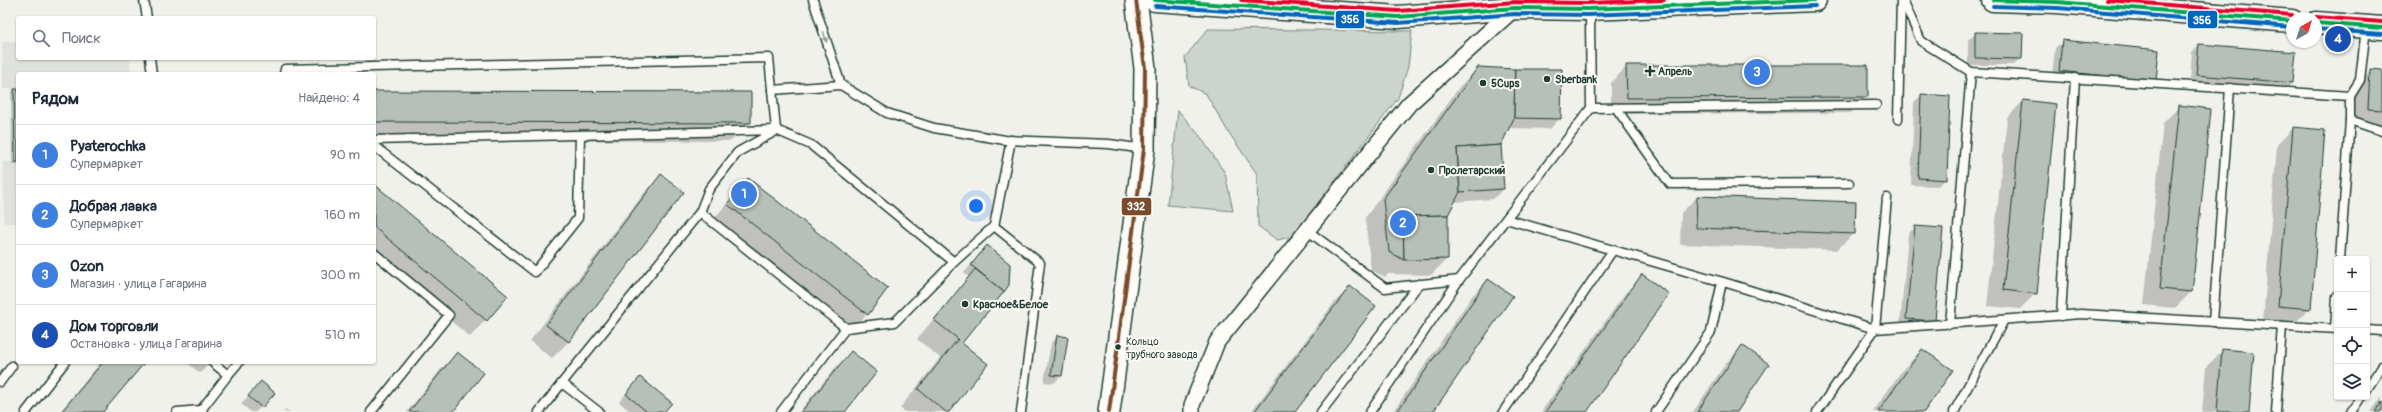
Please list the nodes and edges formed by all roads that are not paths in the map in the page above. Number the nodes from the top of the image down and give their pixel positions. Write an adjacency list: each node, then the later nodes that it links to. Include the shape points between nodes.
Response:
1 (144, 0): 10 (lane)
2 (813, 0): 19 (lane, one-way to 19)
3 (1136, 0): 34 (main road, via 1145,68)
4 (1155, 0): 8 (main road, via 1398,17)
5 (1815, 0): 9 (main road)
6 (1902, 0): 17 (lane, via 1921,41); 26 (lane)
7 (1994, 0): 11 (main road, via 2057,2)
8 (1515, 8): 9 (main road); 40 (street, via 1409,104)
9 (1588, 9): 24 (lane)
10 (147, 16)
11 (2286, 21)
12 (2322, 24): 13 (main road)
13 (2374, 28): 22 (lane, via 2360,80)
14 (150, 60): 15 (lane)
15 (152, 72)
16 (284, 72): 21 (lane, via 285,69 770,58)
17 (1971, 72): 18 (lane); 51 (lane)
18 (2075, 78): 20 (lane); 48 (lane)
19 (841, 85): 21 (lane); 32 (lane, via 887,112 927,126)
20 (2230, 88): 22 (lane); 50 (lane)
21 (772, 90): 28 (lane)
22 (2350, 96): 27 (lane)
23 (1876, 105): 25 (lane)
24 (1591, 108): 25 (lane); 38 (lane)
25 (1616, 108): 35 (lane, via 1670,184)
26 (1898, 119)
27 (2350, 120): 29 (lane); 43 (lane)
28 (776, 130): 30 (lane); 37 (lane, via 738,152 709,189); 44 (lane, via 811,145)
29 (2382, 130)
30 (580, 135): 31 (lane); 33 (lane, via 578,218 535,272)
31 (376, 140)
32 (1011, 140): 34 (lane, via 1109,144); 39 (lane)
33 (376, 148)
34 (1144, 149): 76 (main road)
35 (1849, 183)
36 (1888, 198): 54 (lane)
37 (700, 212): 53 (lane); 65 (lane)
38 (1506, 219): 41 (lane); 45 (lane)
39 (994, 226): 44 (lane); 75 (lane, via 1040,263)
40 (1308, 231): 47 (lane, via 1385,288); 77 (street, via 1217,342 1192,405)
41 (1613, 250): 46 (lane); 80 (lane)
42 (376, 256): 71 (lane, via 449,315)
43 (2340, 256)
44 (954, 262): 53 (lane, via 895,322)
45 (1459, 280): 47 (lane); 79 (lane)
46 (1722, 282): 54 (lane); 81 (lane, via 1711,332)
47 (1419, 284): 78 (lane)
48 (2061, 316): 49 (lane); 50 (lane, via 2081,314)
49 (2004, 320): 51 (lane); 83 (lane)
50 (2213, 322): 52 (lane)
51 (1950, 324): 54 (lane)
52 (2282, 326): 55 (lane); 84 (lane)
53 (846, 328): 74 (lane)
54 (1875, 329): 82 (lane)
55 (2334, 329)
56 (2370, 330): 57 (lane)
57 (2382, 331)
58 (63, 364): 69 (lane)
59 (214, 364): 63 (lane)
60 (237, 364): 63 (lane)
61 (12, 366): 64 (lane)
62 (2382, 366): 66 (lane)
63 (228, 375): 68 (lane)
64 (0, 382)
65 (562, 383): 72 (lane); 73 (lane)
66 (2370, 384)
67 (2359, 400): 85 (lane)
68 (202, 411): 70 (lane)
69 (26, 412)
70 (177, 412)
71 (371, 412)
72 (539, 412)
73 (599, 412)
74 (781, 412)
75 (1021, 412)
76 (1109, 412)
77 (1192, 412)
78 (1321, 412)
79 (1370, 412)
80 (1503, 412)
81 (1656, 412)
82 (1817, 412)
83 (1954, 412)
84 (2276, 412)
85 (2351, 412)

